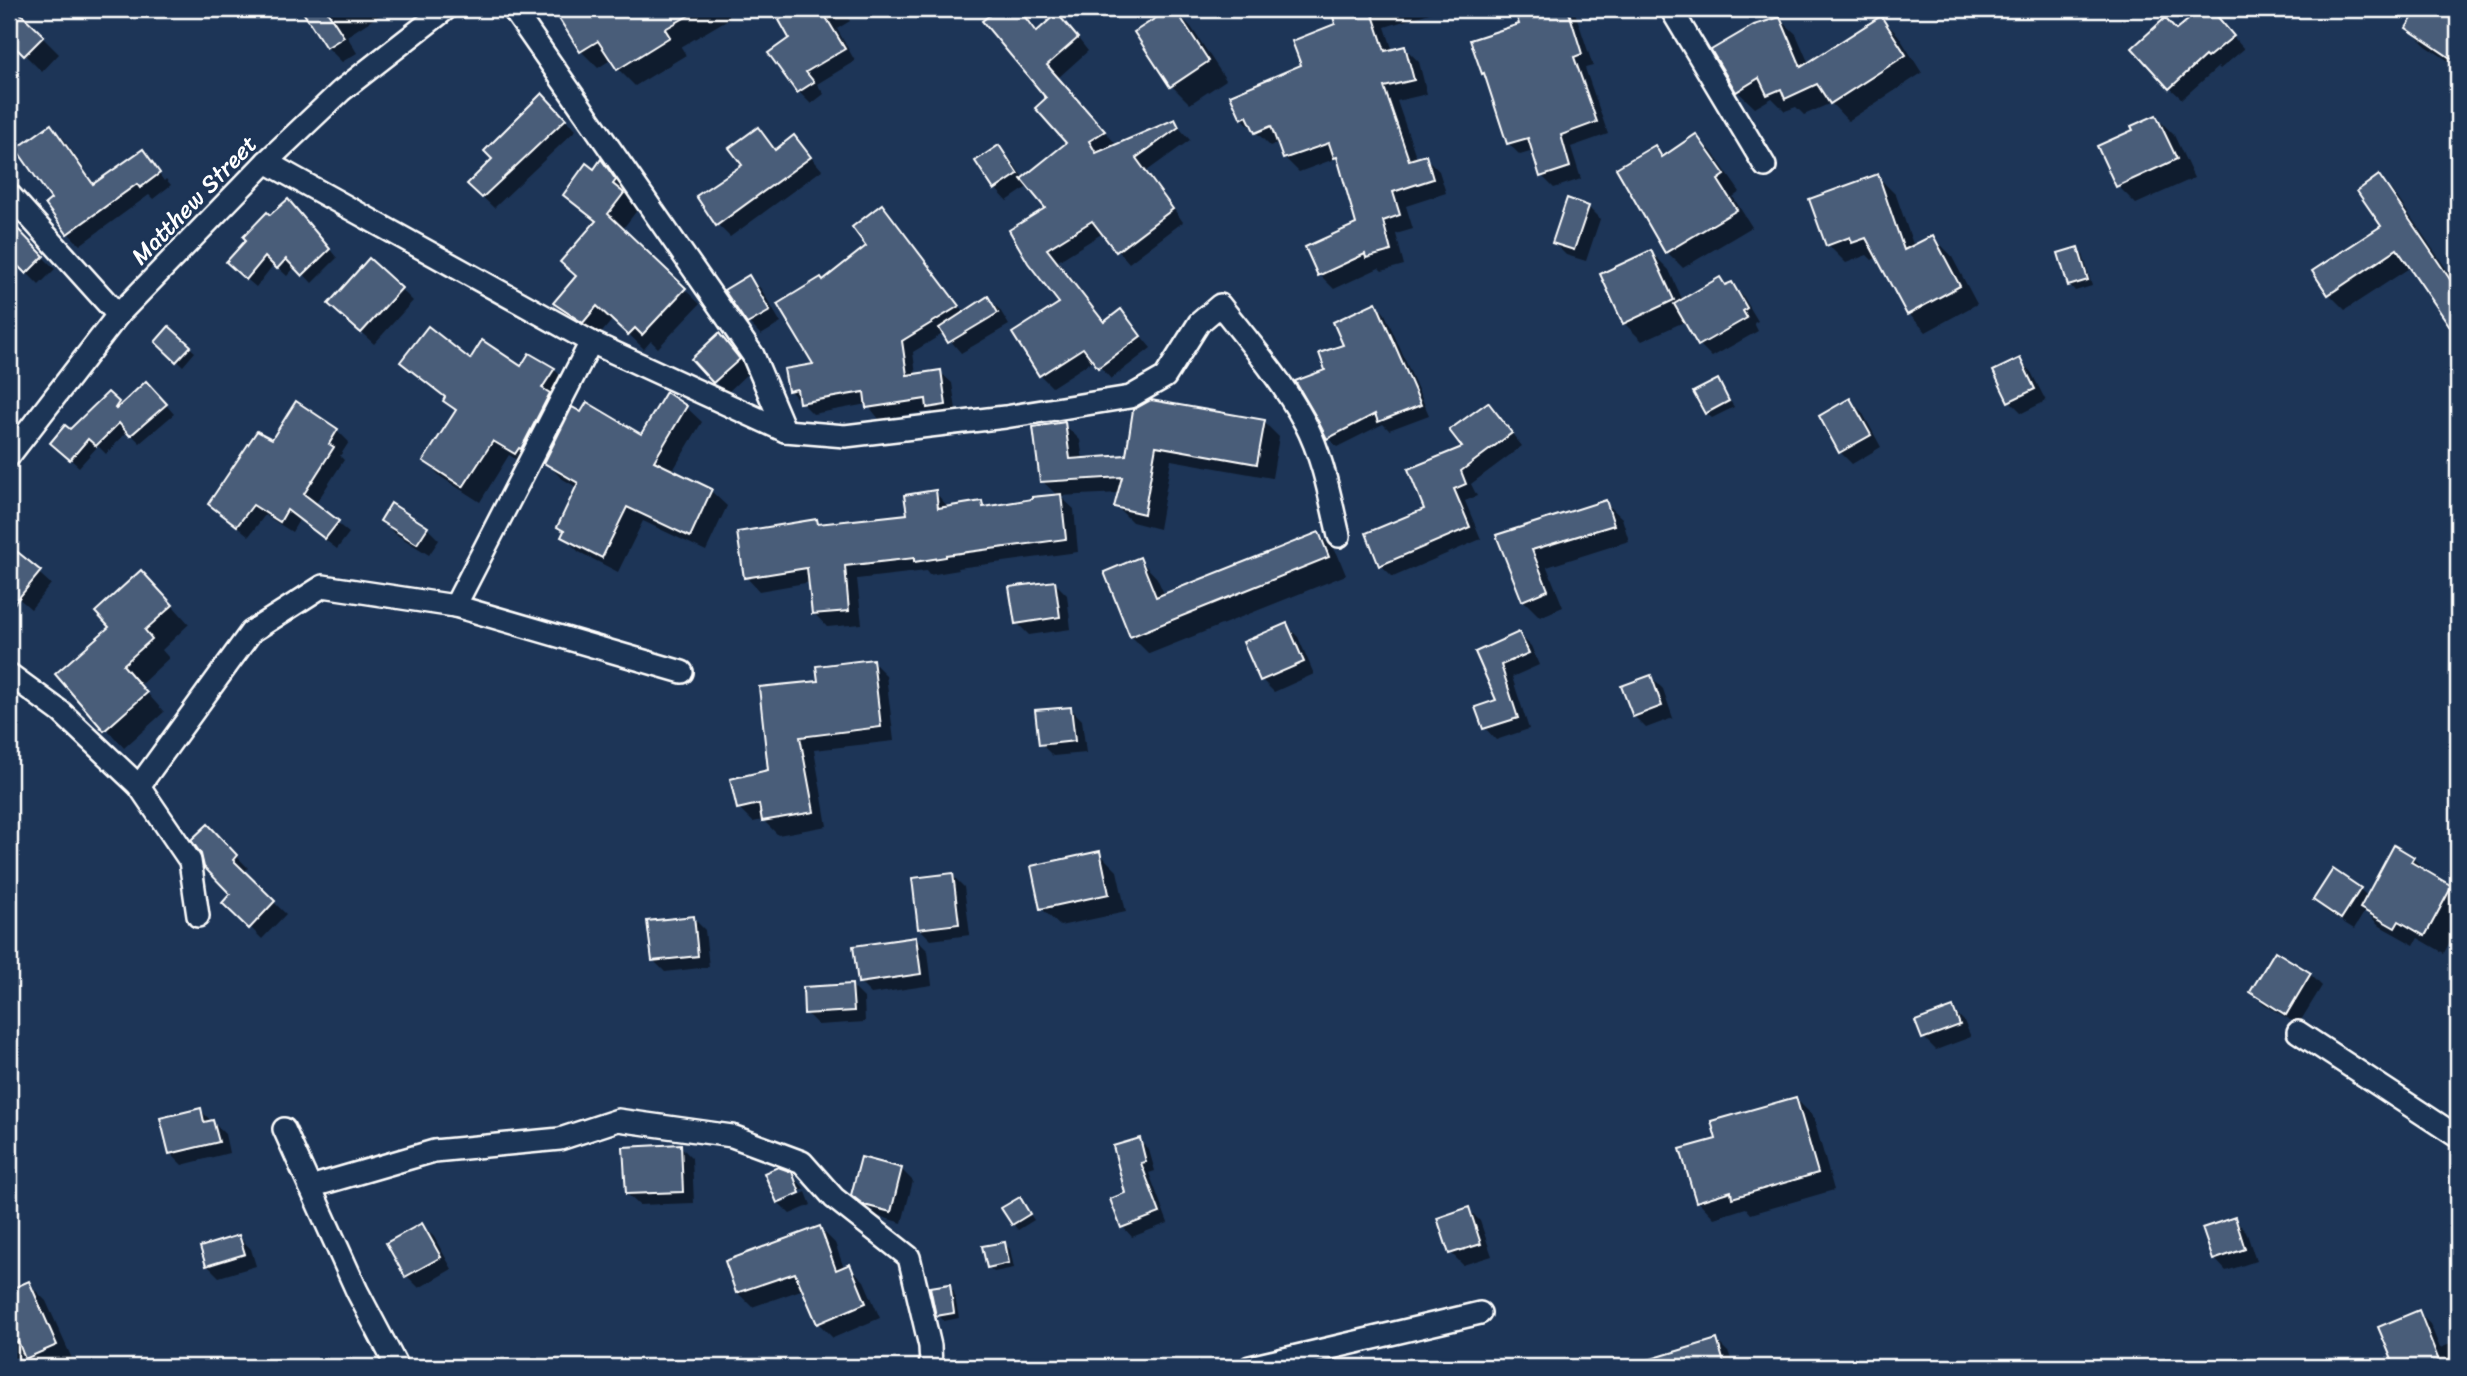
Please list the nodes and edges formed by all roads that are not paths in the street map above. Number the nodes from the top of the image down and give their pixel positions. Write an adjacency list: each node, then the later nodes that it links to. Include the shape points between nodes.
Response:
1 (446, 9): 4 (street, Matthew Street, via 341,91)
2 (513, 9): 9 (street, via 753,355)
3 (1671, 9): 5 (street)
4 (266, 162): 7 (street, Matthew Street); 8 (street)
5 (1765, 166)
6 (9, 194): 7 (street)
7 (118, 315): 10 (street, Matthew Street)
8 (591, 342): 9 (street); 12 (street)
9 (785, 431): 11 (street, via 845,436 1130,397 1165,377 1199,323 1220,305 1274,373 1306,424)
10 (9, 456)
11 (1339, 536)
12 (455, 606): 13 (street); 15 (street, via 323,586 251,632)
13 (682, 672)
14 (9, 674): 15 (street, via 61,712)
15 (139, 786): 16 (street, via 190,862)
16 (198, 916)
17 (2298, 1032): 19 (street)
18 (284, 1129): 20 (street)
19 (2458, 1137)
20 (310, 1186): 22 (street, via 357,1292); 23 (street, via 434,1151 560,1139 618,1121 732,1136 802,1162 834,1198 909,1257)
21 (1480, 1313): 24 (street)
22 (397, 1367)
23 (931, 1367)
24 (1250, 1367)

